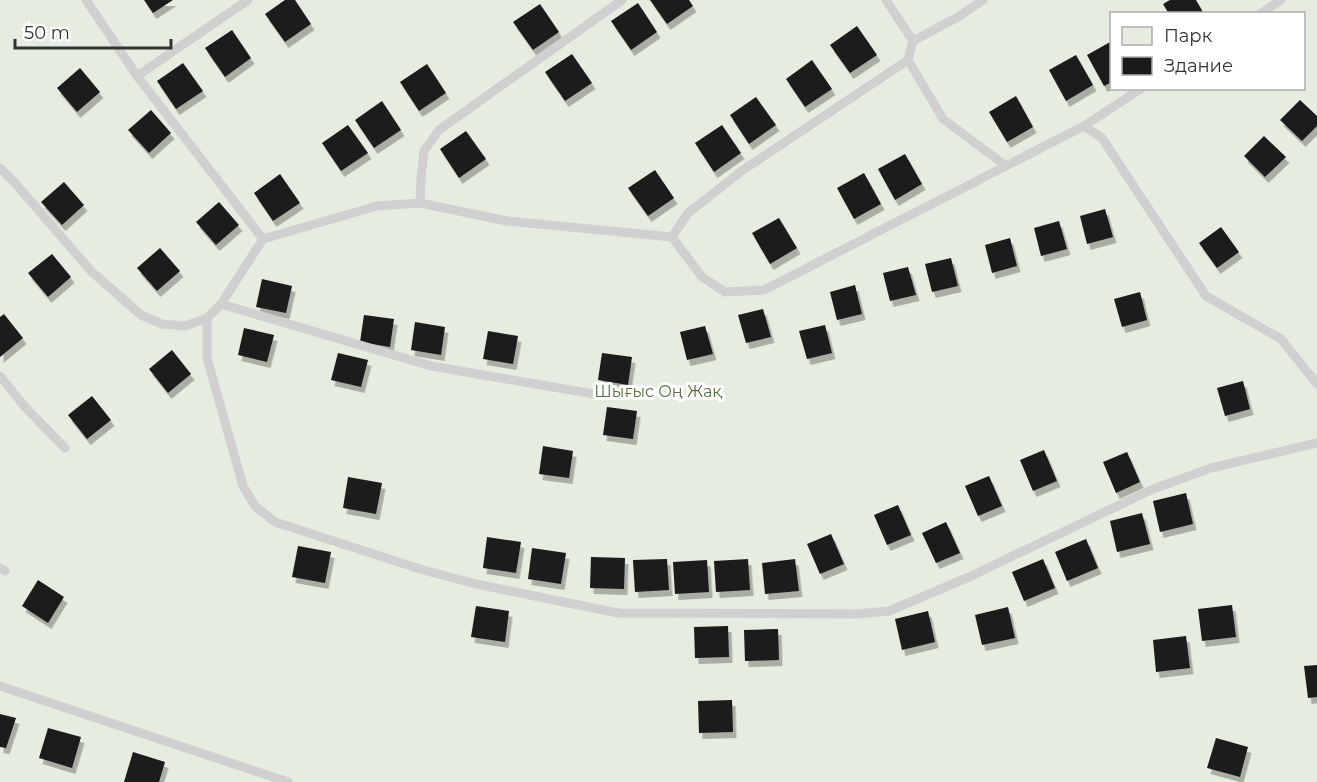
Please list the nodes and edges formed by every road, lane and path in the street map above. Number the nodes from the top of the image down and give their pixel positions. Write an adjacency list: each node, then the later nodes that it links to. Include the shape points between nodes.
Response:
1 (86, 0): 10 (lane)
2 (248, 0): 10 (lane)
3 (622, 0): 15 (lane, via 439,130 424,151)
4 (886, 0): 8 (lane)
5 (983, 0): 8 (lane)
6 (1281, 0): 7 (lane)
7 (1263, 12)
8 (913, 41): 9 (lane)
9 (908, 60): 13 (lane, via 943,119); 16 (lane, via 743,170 688,213)
10 (137, 76): 17 (lane)
11 (1139, 90): 12 (lane)
12 (1084, 126): 13 (lane); 21 (lane, via 1102,138 1206,296 1281,339)
13 (1006, 166): 16 (lane, via 764,290 725,292 702,277)
14 (0, 168): 19 (lane, via 91,271 141,315 162,324 185,326)
15 (420, 203): 16 (lane, via 507,221); 17 (lane, via 377,207)
16 (672, 237)
17 (263, 238): 18 (lane)
18 (221, 304): 19 (lane); 22 (lane, via 431,366)
19 (207, 318): 23 (lane, via 207,358 243,486 255,506 274,522 423,570 618,613 889,611 1153,489 1211,468)
20 (0, 376): 24 (lane)
21 (1317, 384)
22 (594, 394)
23 (1317, 443)
24 (65, 448)
25 (0, 686): 26 (lane)
26 (288, 782)

